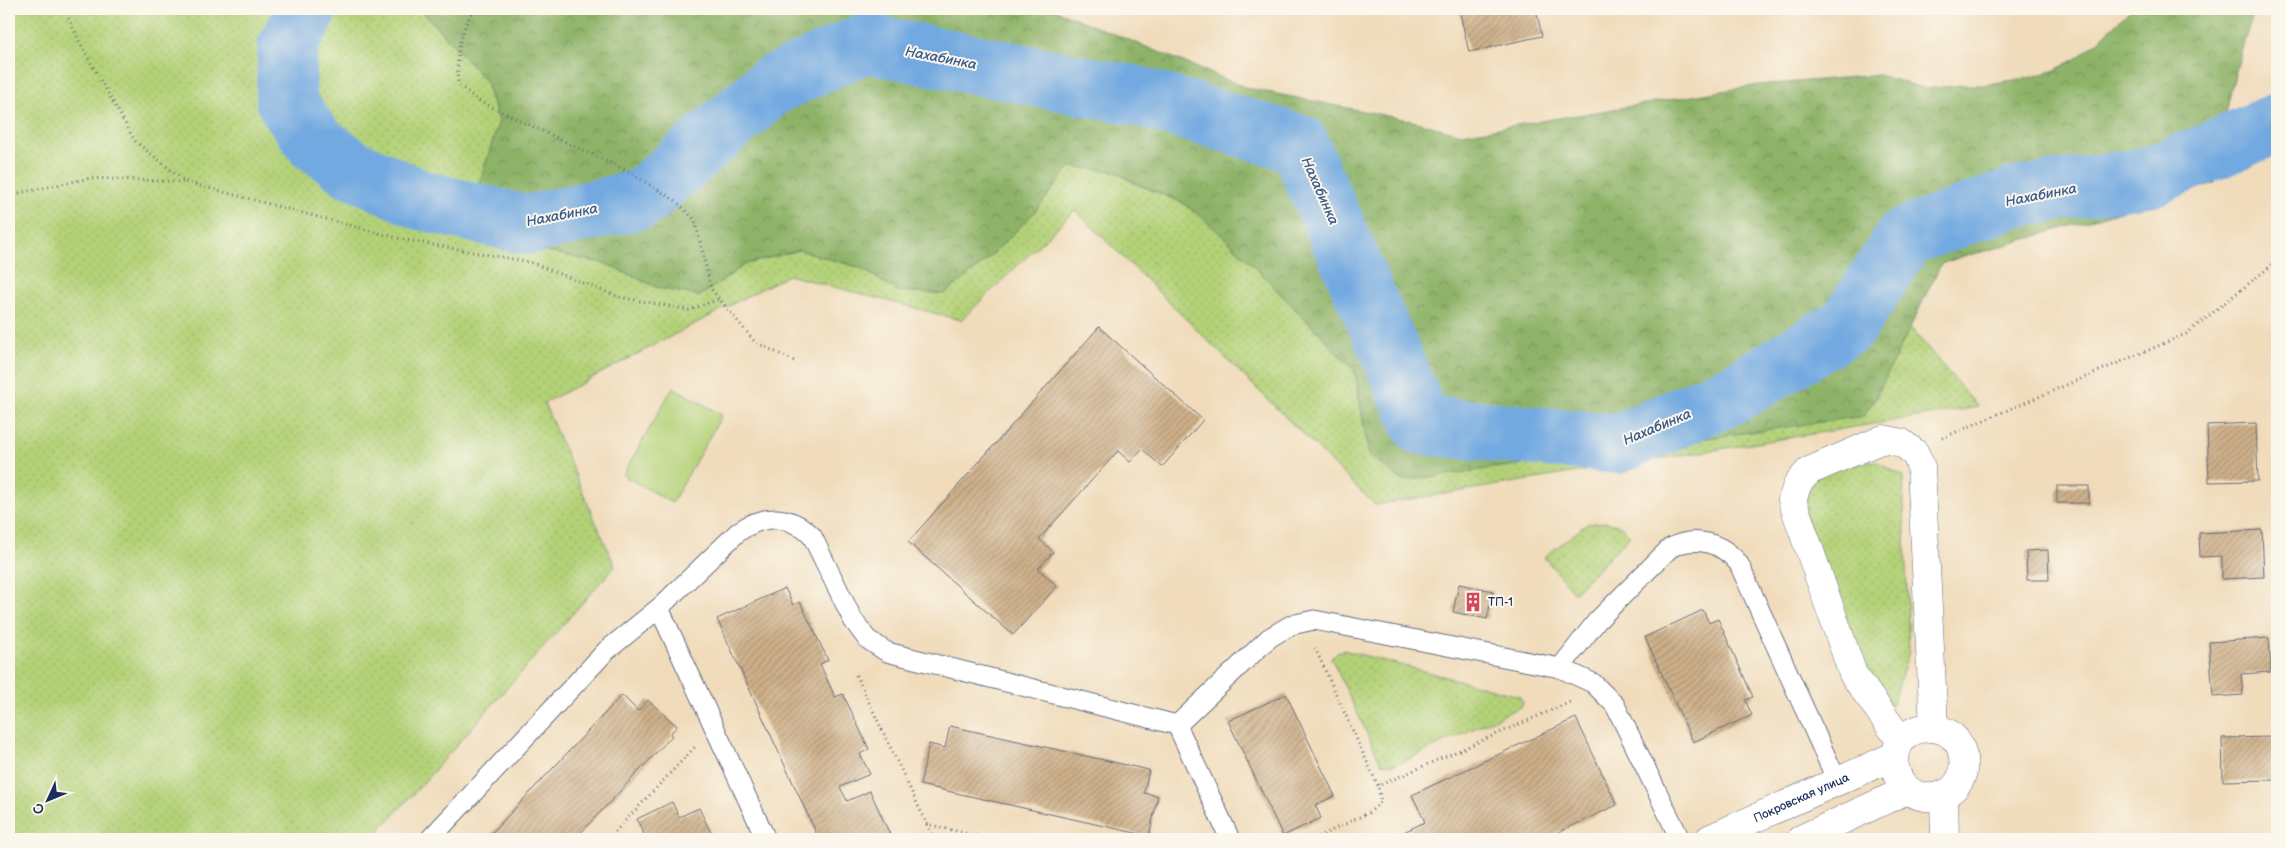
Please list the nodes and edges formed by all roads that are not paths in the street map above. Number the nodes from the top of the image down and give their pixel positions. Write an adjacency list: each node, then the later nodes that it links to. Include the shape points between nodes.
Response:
1 (658, 608): 3 (lane, via 750,523 768,519 790,520 812,536 854,620 867,639 887,652); 9 (lane, via 606,651); 10 (lane)
2 (1560, 668): 3 (lane, via 1314,620 1291,625 1269,638); 6 (lane, via 1596,622 1670,548 1682,542 1695,541 1717,546 1730,552 1739,564); 12 (lane, via 1593,683 1615,705)
3 (1177, 725): 11 (lane)
4 (1934, 728): 5 (street, Покровская улица, via 1912,731); 5 (street, via 1921,467 1915,453 1902,444 1883,439 1809,471 1798,483 1792,500 1853,674); 8 (street, via 1942,729 1954,738 1962,751 1964,766 1960,780)
5 (1897, 748): 6 (street, Покровская улица); 7 (street, via 1894,768)
6 (1837, 781): 13 (street, Покровская улица)
7 (1907, 790): 8 (street, via 1920,797 1935,798); 14 (street)
8 (1944, 794): 15 (street)
9 (430, 839)
10 (766, 839)
11 (1230, 839)
12 (1680, 839)
13 (1709, 839)
14 (1800, 839)
15 (1945, 839)

